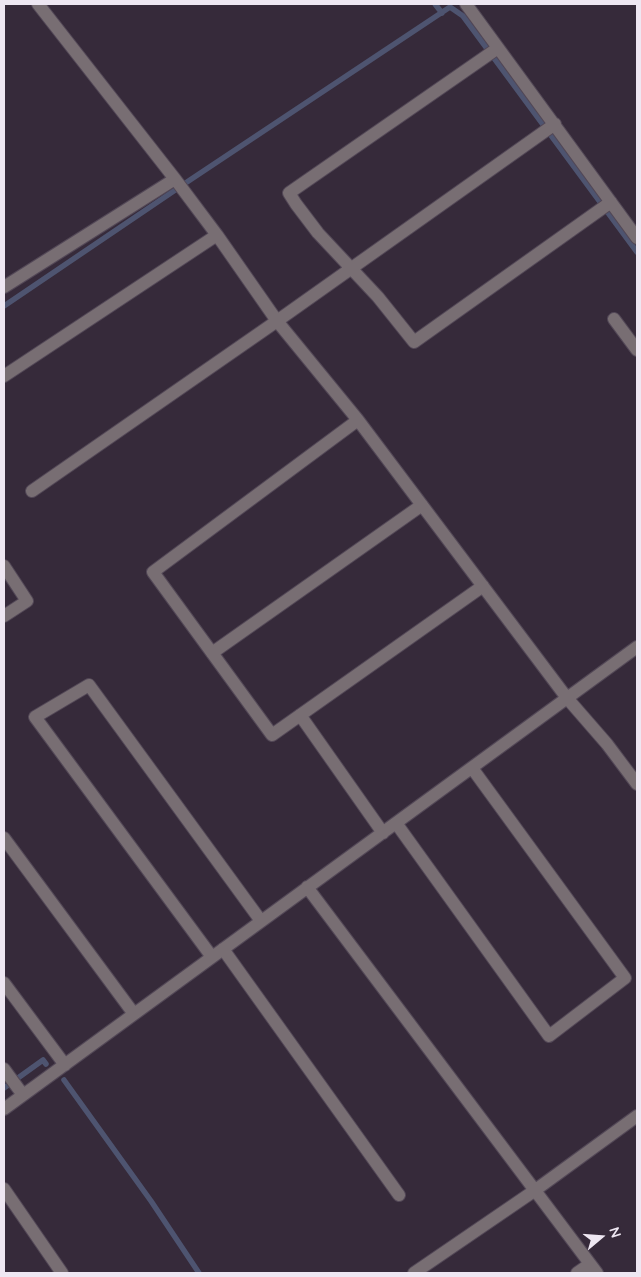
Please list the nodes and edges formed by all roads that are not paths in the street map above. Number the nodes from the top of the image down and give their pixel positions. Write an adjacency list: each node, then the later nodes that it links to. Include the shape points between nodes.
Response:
1 (38, 4): 5 (street)
2 (466, 4): 3 (street)
3 (493, 51): 4 (street); 9 (street, via 290,193 318,233)
4 (549, 128): 6 (street); 9 (street)
5 (175, 179): 7 (street); 10 (street)
6 (606, 205): 8 (street); 9 (street, via 414,342)
7 (217, 235): 12 (street); 14 (street)
8 (637, 238)
9 (351, 268): 12 (street)
10 (4, 288)
11 (614, 319): 13 (street)
12 (277, 321): 15 (street); 16 (street)
13 (637, 350)
14 (4, 376)
15 (358, 420): 17 (street); 22 (street, via 152,572)
16 (32, 491)
17 (422, 505): 19 (street); 22 (street)
18 (4, 566): 20 (street, via 27,601)
19 (483, 586): 23 (street); 24 (street)
20 (4, 616)
21 (637, 647): 23 (street)
22 (212, 653): 24 (street, via 272,735)
23 (567, 698): 25 (street); 26 (street)
24 (300, 715): 28 (street)
25 (472, 768): 27 (street); 27 (street, via 625,978 549,1036)
26 (637, 784)
27 (396, 823): 28 (street)
28 (382, 833): 30 (street)
29 (4, 838): 34 (street)
30 (307, 887): 31 (street); 40 (street)
31 (261, 921): 32 (street); 32 (street, via 89,684 35,717)
32 (218, 953): 34 (street); 41 (street)
33 (4, 983): 35 (street)
34 (134, 1014): 35 (street)
35 (65, 1065): 36 (street)
36 (13, 1081): 37 (street)
37 (4, 1109)
38 (637, 1116): 40 (street)
39 (4, 1189): 43 (street)
40 (534, 1191): 42 (street); 44 (street)
41 (399, 1195)
42 (594, 1269): 45 (street)
43 (62, 1273)
44 (414, 1273)
45 (577, 1273)

